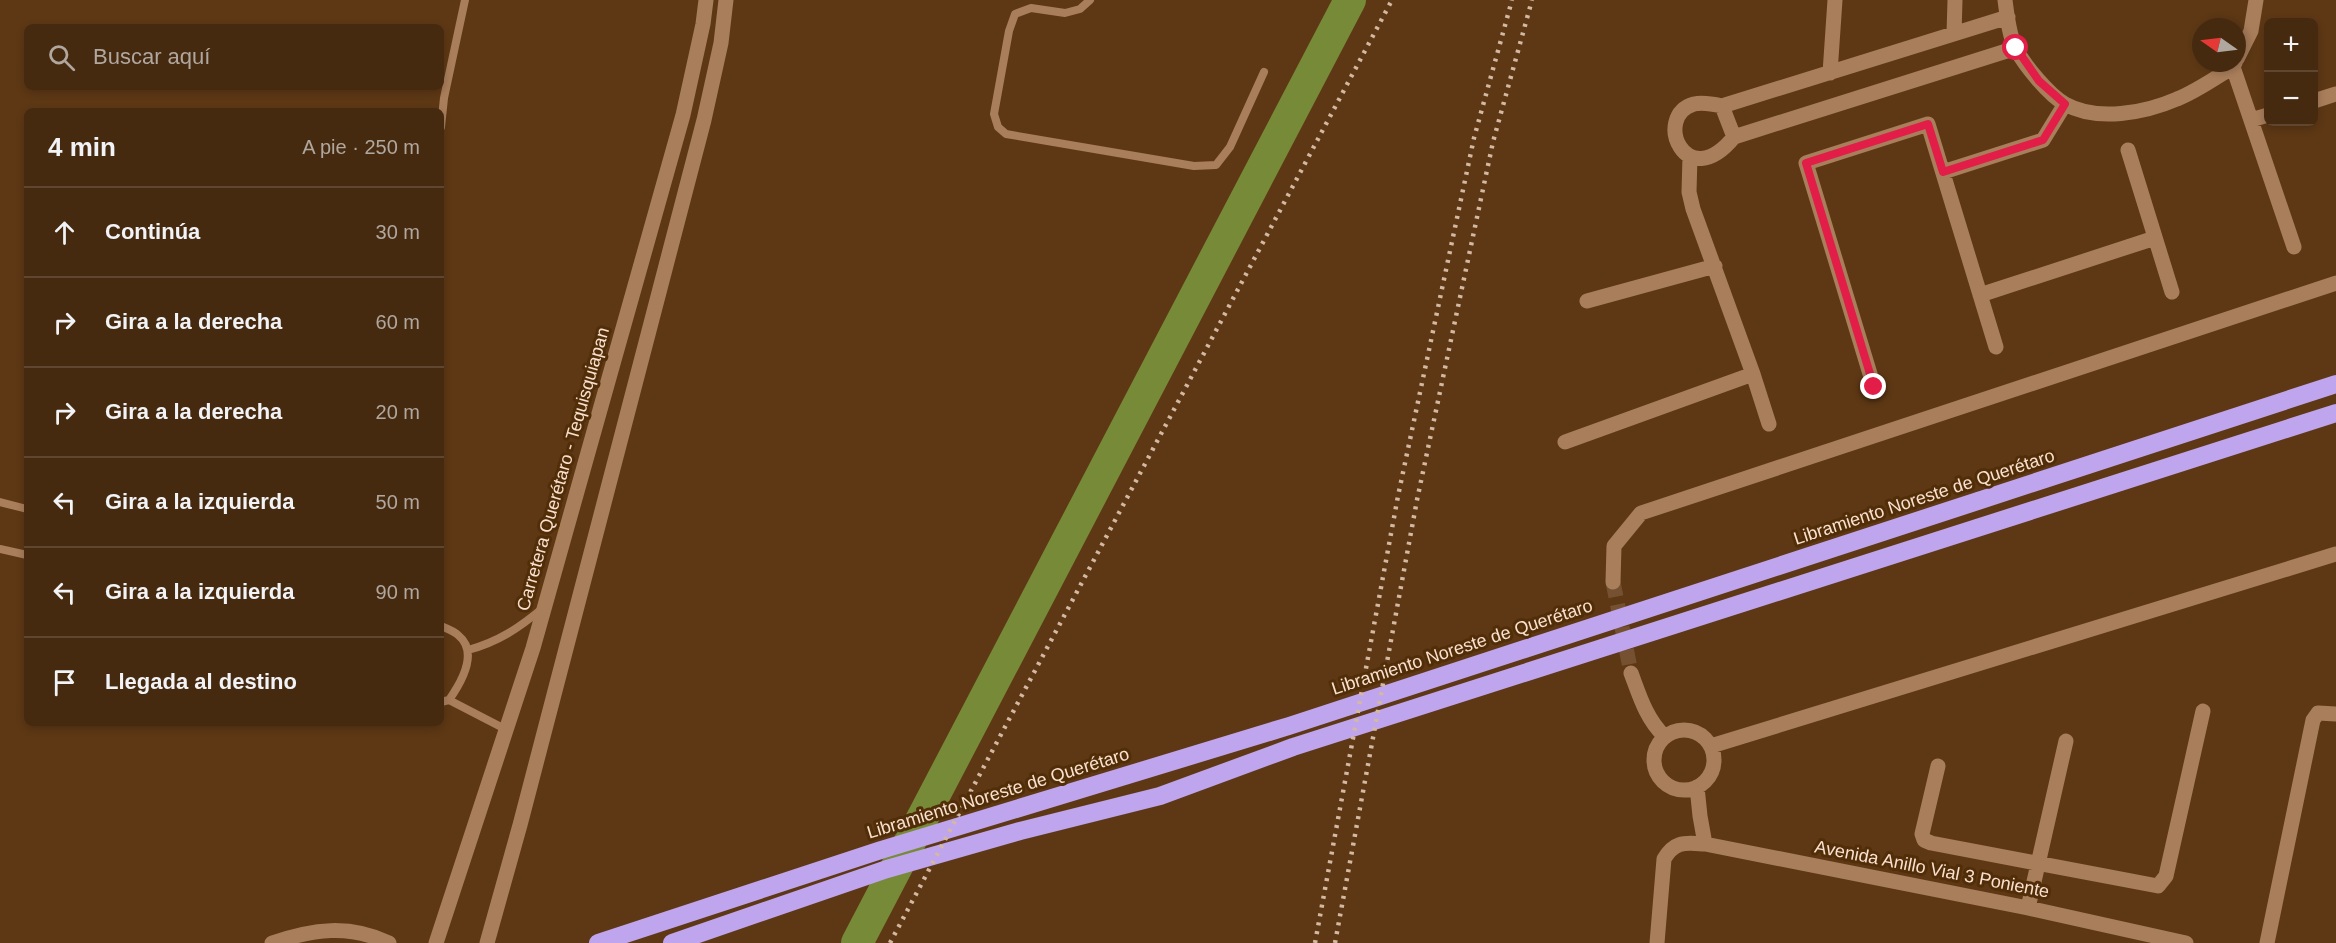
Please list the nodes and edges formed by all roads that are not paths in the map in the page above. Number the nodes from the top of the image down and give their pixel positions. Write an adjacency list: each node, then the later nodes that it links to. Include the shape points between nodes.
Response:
1 (465, 0): 21 (lane)
2 (706, 0): 48 (street, Carretera Querétaro - Tequisquiapan, via 683,115)
3 (726, 0): 67 (street, via 704,120)
4 (1090, 0): 13 (lane, via 1080,9 1065,13 1031,8 1015,14 994,114 998,127 1006,134 1194,166 1216,165 1230,147)
5 (1835, 0): 16 (street)
6 (1954, 0): 10 (street)
7 (2005, 0): 9 (street)
8 (2256, 0): 11 (street)
9 (2008, 17): 10 (street); 12 (street)
10 (1954, 34): 16 (street)
11 (2246, 41)
12 (2016, 48): 19 (street, via 2039,81); 24 (street)
13 (1264, 72)
14 (2221, 72): 19 (street, via 2176,100 2138,111 2103,113)
15 (2238, 72): 23 (street)
16 (1830, 73): 20 (street)
17 (2336, 94): 18 (street)
18 (2318, 99)
19 (2065, 104): 27 (street, via 2043,140)
20 (1722, 106): 24 (street); 26 (street, via 1693,104 1682,111 1674,135 1680,148)
21 (443, 108)
22 (2264, 116): 23 (street)
23 (2251, 120): 29 (street)
24 (1734, 137): 26 (street, via 1715,156)
25 (2128, 150): 28 (street)
26 (1690, 156): 30 (street, via 1689,192)
27 (1943, 172): 33 (street); 38 (street, via 1928,124 1806,163)
28 (2155, 238): 32 (street); 33 (street)
29 (2294, 248)
30 (1715, 266): 34 (street); 36 (street)
31 (2336, 283): 47 (street, via 1641,513 1614,546)
32 (2172, 292)
33 (1980, 295): 35 (street)
34 (1587, 301)
35 (1996, 347)
36 (1753, 374): 40 (street); 41 (street)
37 (2336, 384): 68 (highway, Libramiento Noreste de Querétaro, via 1289,726 881,850)
38 (1874, 387)
39 (2336, 413): 69 (highway, via 1293,747 1160,796 887,869)
40 (1769, 424)
41 (1565, 442)
42 (0, 502): 43 (lane)
43 (24, 508)
44 (0, 549): 45 (lane)
45 (24, 554)
46 (2336, 554): 58 (street)
47 (1613, 582)
48 (545, 607): 50 (lane, via 509,634); 55 (street, Carretera Querétaro - Tequisquiapan)
49 (444, 628): 50 (lane, via 459,635)
50 (468, 650): 52 (lane, via 460,685)
51 (1631, 673): 56 (street, via 1644,710)
52 (445, 701): 55 (lane)
53 (2203, 711): 62 (street, via 2166,876 2158,886)
54 (2336, 714): 72 (street, via 2318,713 2313,720)
55 (507, 730): 66 (street, Carretera Querétaro - Tequisquiapan)
56 (1664, 736): 58 (street, via 1682,729 1694,731); 60 (street, via 1655,750 1657,773 1674,788)
57 (2066, 741): 62 (street)
58 (1711, 746): 60 (street, via 1713,770)
59 (1938, 766): 62 (street, via 1922,834 1924,840)
60 (1697, 787): 61 (street)
61 (1706, 844): 63 (street, Avenida Anillo Vial 3 Poniente); 70 (street, Avenida Anillo Vial 3 Poniente, via 1682,843 1670,848 1664,859)
62 (2039, 863): 63 (street)
63 (2028, 908): 71 (street, Avenida Anillo Vial 3 Poniente)
64 (272, 943): 65 (street, via 303,932 348,930)
65 (389, 943)
66 (436, 943)
67 (487, 943)
68 (598, 943)
69 (672, 943)
70 (1658, 943)
71 (2186, 943)
72 (2267, 943)

